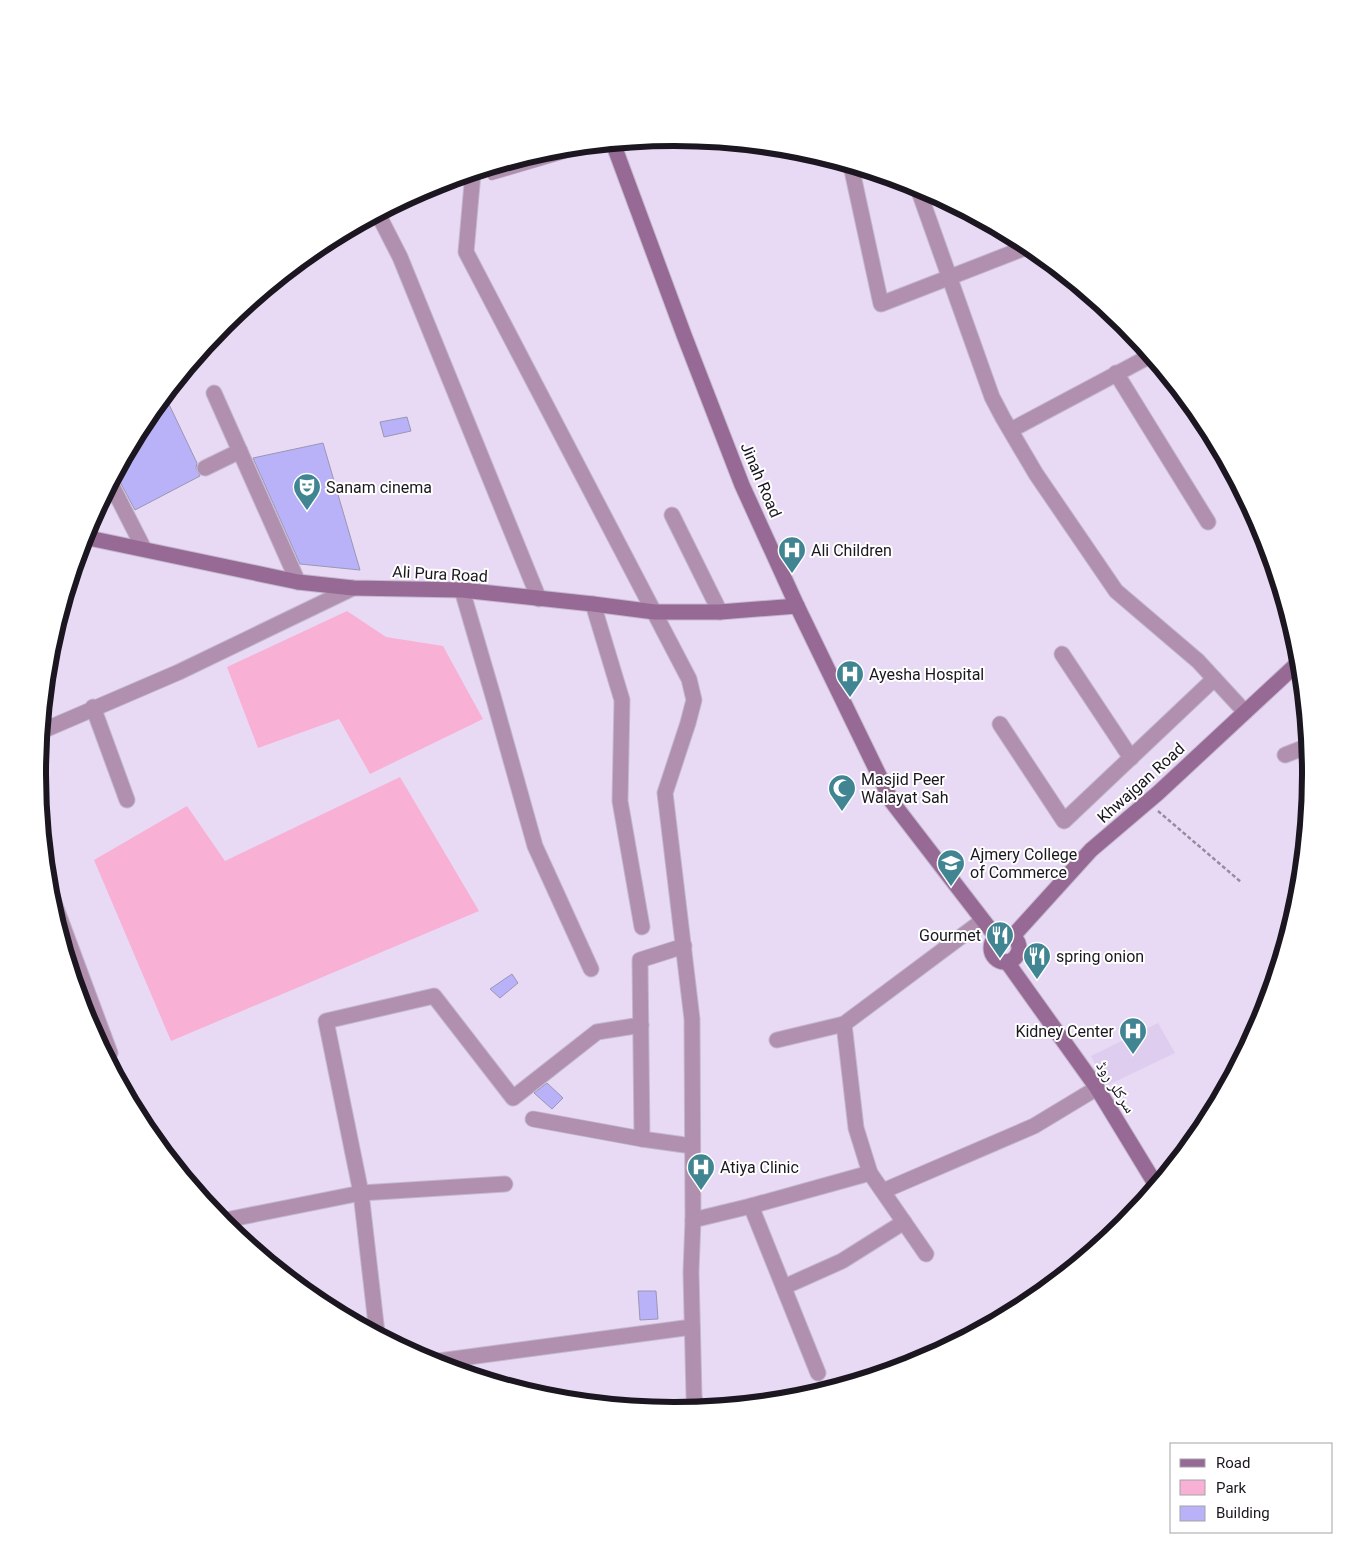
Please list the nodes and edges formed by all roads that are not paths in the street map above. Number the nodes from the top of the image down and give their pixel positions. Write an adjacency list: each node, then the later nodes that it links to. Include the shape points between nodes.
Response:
1 (615, 150): 26 (main road, Jinah Road, via 742,485)
2 (555, 158): 4 (lane)
3 (853, 173): 9 (street, via 881,304)
4 (492, 176)
5 (472, 180): 27 (street, via 466,252)
6 (921, 197): 9 (street)
7 (381, 219): 24 (street, via 400,257)
8 (1020, 250): 9 (street)
9 (948, 277): 13 (street, via 992,397)
10 (1145, 359): 11 (street)
11 (1116, 374): 13 (street); 18 (street)
12 (214, 394): 14 (street)
13 (1011, 430): 31 (street, via 1036,474 1116,591)
14 (240, 450): 15 (street); 21 (street)
15 (205, 468)
16 (114, 490): 20 (street)
17 (672, 515): 28 (street)
18 (1208, 522)
19 (92, 539): 20 (main road, Ali Pura Road)
20 (144, 549): 21 (main road, Ali Pura Road)
21 (298, 582): 22 (main road, Ali Pura Road)
22 (353, 588): 23 (main road, Ali Pura Road); 32 (street, via 179,672)
23 (462, 590): 24 (main road, Ali Pura Road); 47 (street, via 535,846)
24 (539, 599): 25 (main road, Ali Pura Road)
25 (593, 604): 27 (main road, Ali Pura Road); 41 (street, via 622,700 620,800)
26 (798, 606): 28 (main road, Ali Pura Road); 40 (main road, Jinah Road, via 892,802)
27 (655, 612): 28 (main road, Ali Pura Road); 44 (street, via 689,679 694,700 665,793)
28 (720, 612)
29 (1062, 654): 38 (street)
30 (1293, 669): 33 (main road, Khwajgan Road)
31 (1214, 678): 33 (street); 38 (street)
32 (93, 707): 35 (street); 39 (street)
33 (1245, 712): 42 (main road, Khwajgan Road, via 1091,850)
34 (1000, 724): 38 (street, via 1064,821)
35 (48, 728)
36 (1301, 749): 37 (street)
37 (1285, 755)
38 (1131, 758)
39 (127, 800)
40 (982, 921): 43 (main road, Jinah Road); 48 (street)
41 (642, 927)
42 (1013, 936): 43 (main road); 46 (main road, via 1018,951)
43 (996, 937): 46 (main road, via 991,952 997,960)
44 (684, 946): 49 (street, via 640,960); 55 (street, via 692,1018)
45 (74, 957): 50 (street)
46 (1007, 962): 52 (main road, سرکلر روڈ)
47 (591, 969)
48 (844, 1024): 51 (street); 56 (street, via 856,1128)
49 (641, 1025): 54 (street); 60 (street, via 597,1032 513,1098 434,996 326,1021)
50 (103, 1034)
51 (777, 1040)
52 (1097, 1088): 57 (main road, سرکلر روڈ); 59 (street, via 1034,1126)
53 (532, 1119): 54 (street)
54 (642, 1138): 55 (street)
55 (692, 1146): 63 (street)
56 (870, 1173): 59 (street); 61 (street)
57 (1153, 1180)
58 (505, 1184): 60 (street)
59 (883, 1191): 64 (street)
60 (360, 1193): 62 (street); 67 (street)
61 (751, 1206): 63 (street); 66 (street)
62 (231, 1219)
63 (693, 1220): 68 (street)
64 (904, 1222): 65 (street); 66 (street, via 842,1261)
65 (926, 1254)
66 (784, 1287): 70 (street)
67 (376, 1326)
68 (692, 1327): 69 (street); 71 (street)
69 (449, 1359)
70 (818, 1373)
71 (695, 1401)

